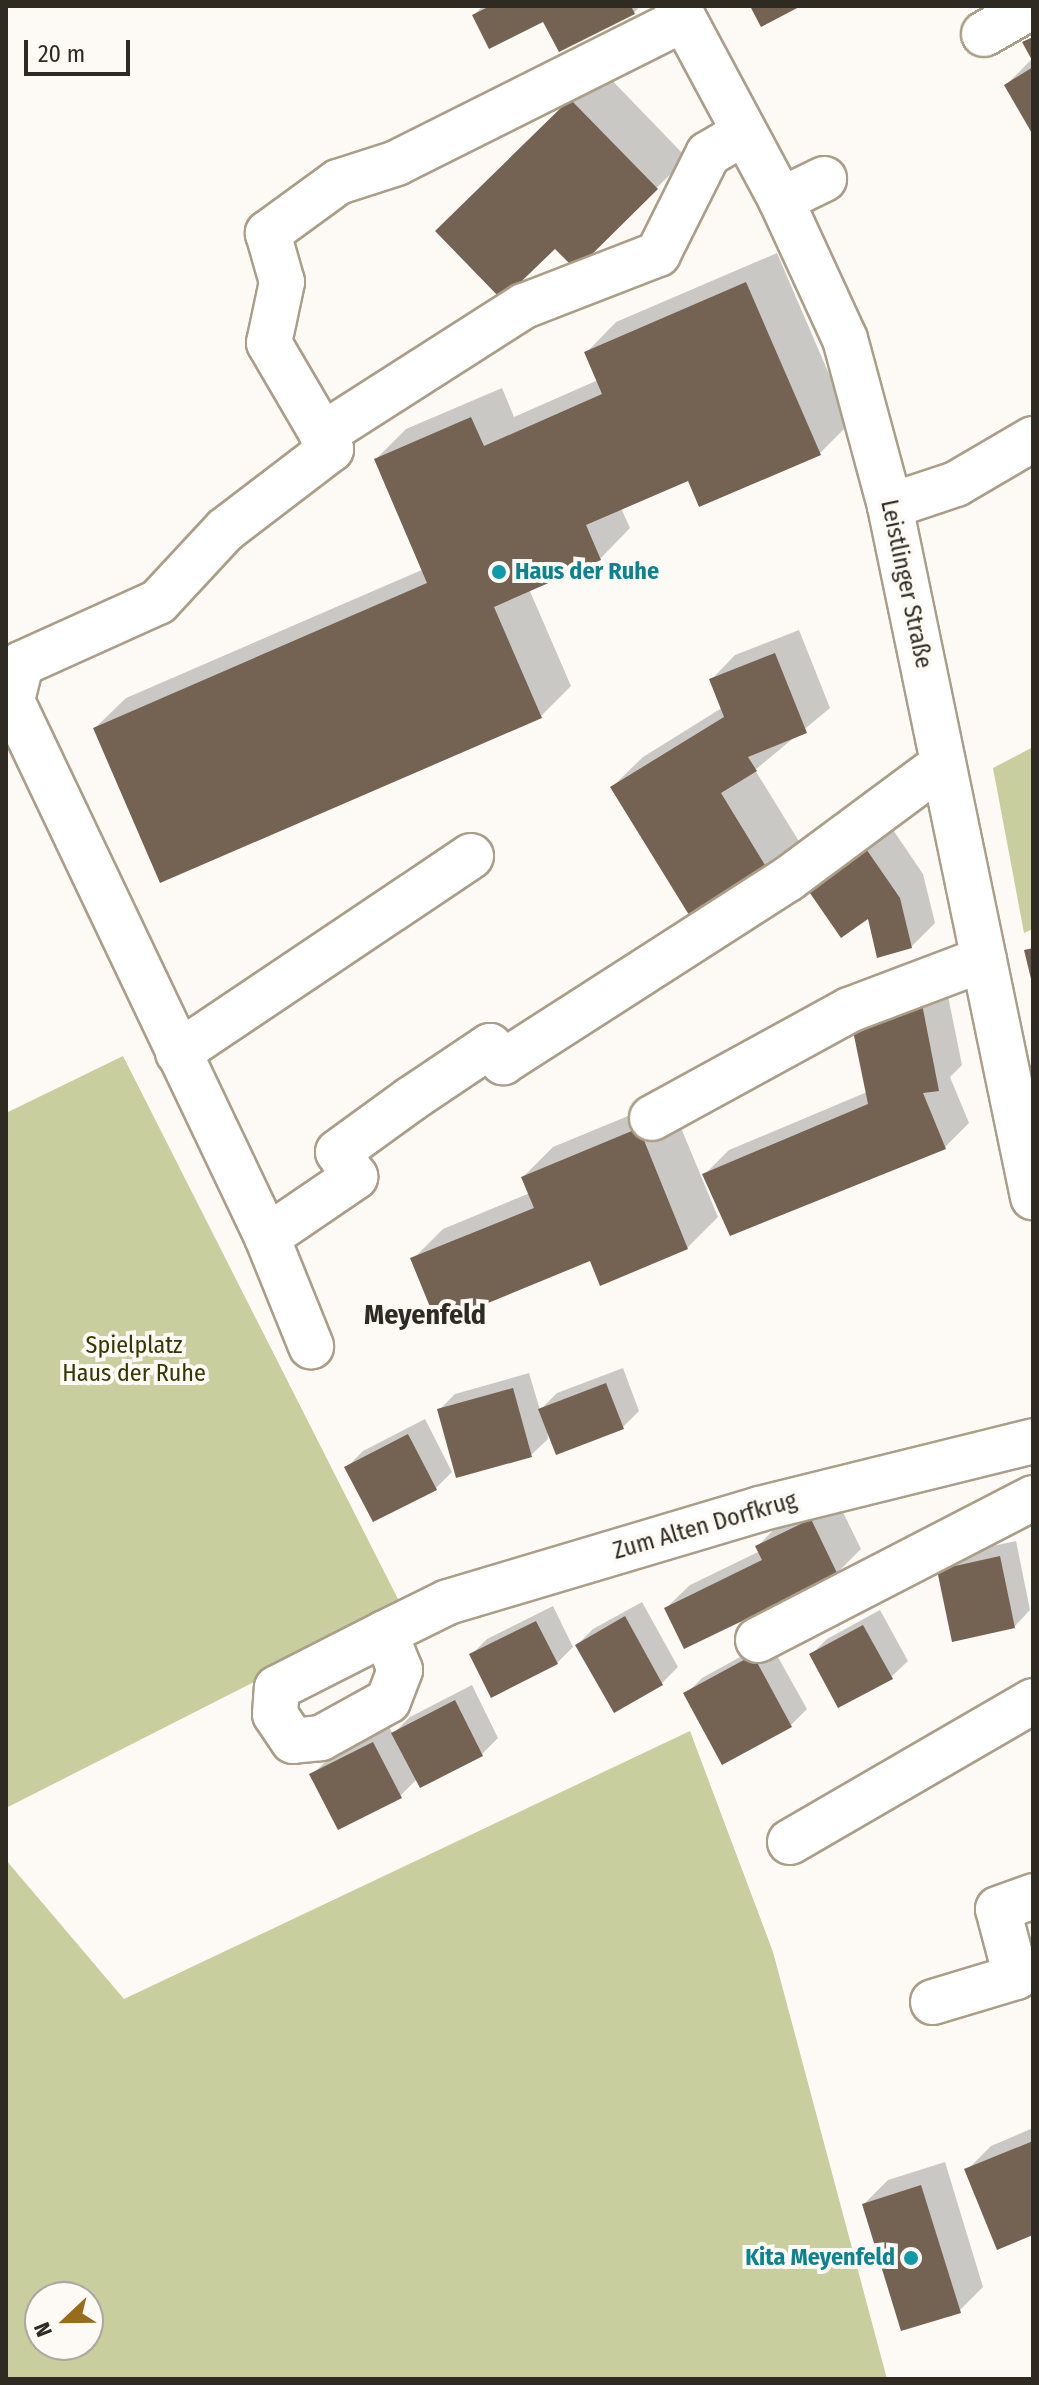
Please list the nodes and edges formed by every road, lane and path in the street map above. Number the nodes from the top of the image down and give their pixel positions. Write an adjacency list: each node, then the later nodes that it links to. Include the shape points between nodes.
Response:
1 (1033, 6): 3 (street)
2 (680, 12): 4 (street, Leistlinger Straße); 7 (street, via 397,163 338,182 268,233 282,282 269,343)
3 (984, 34)
4 (744, 133): 6 (street, Leistlinger Straße); 7 (street, via 708,154 658,254 524,306)
5 (824, 179): 6 (street)
6 (781, 200): 9 (street, Leistlinger Straße, via 845,339)
7 (322, 435): 13 (street, via 331,449 225,530 158,602 21,664 12,701)
8 (1033, 439): 9 (street, via 956,484)
9 (890, 506): 10 (street, Leistlinger Straße)
10 (943, 764): 12 (street, Leistlinger Straße); 16 (street, via 788,879 503,1062 490,1046 411,1099 338,1152 355,1177)
11 (471, 856): 13 (street)
12 (984, 959): 14 (street, via 849,1010); 15 (street, Leistlinger Straße)
13 (178, 1053): 16 (street)
14 (652, 1118)
15 (1033, 1197)
16 (267, 1237): 17 (street)
17 (311, 1346)
18 (1033, 1441): 20 (street, Zum Alten Dorfkrug, via 759,1509 448,1602)
19 (1033, 1498): 21 (street)
20 (385, 1633)
21 (758, 1640)
22 (1033, 1701): 23 (street)
23 (790, 1842)
24 (1033, 1896): 25 (street, via 998,1909 1016,1977)
25 (933, 2002)

